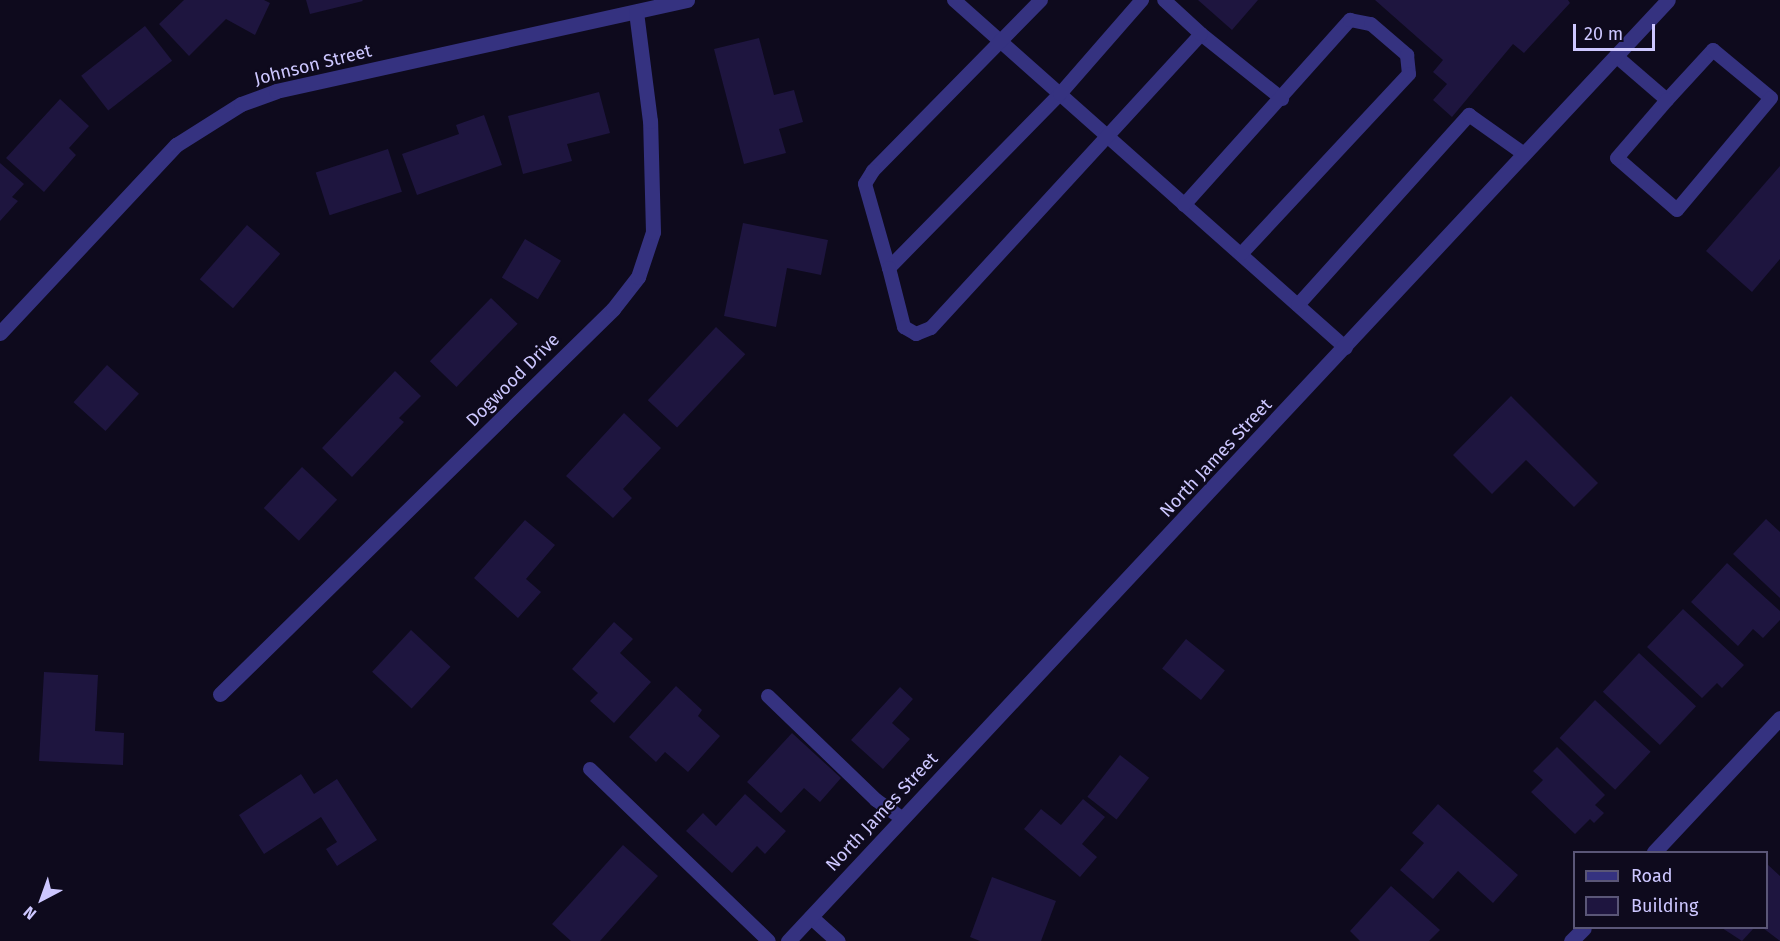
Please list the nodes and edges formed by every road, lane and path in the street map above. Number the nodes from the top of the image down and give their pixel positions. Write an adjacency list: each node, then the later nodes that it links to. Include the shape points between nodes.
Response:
1 (687, 0): 7 (street, Johnson Street)
2 (954, 0): 9 (lane)
3 (1041, 0): 9 (lane)
4 (1142, 0): 11 (lane)
5 (1164, 0): 8 (lane)
6 (1668, 0): 10 (street, North James Street)
7 (636, 12): 20 (street, Johnson Street, via 276,91 241,104 176,145); 22 (street, Dogwood Drive, via 650,121 653,232 638,277 614,309)
8 (1201, 34): 12 (lane); 14 (lane)
9 (1001, 42): 11 (lane); 18 (lane, via 873,171 866,184)
10 (1616, 56): 13 (lane); 15 (street, North James Street)
11 (1060, 94): 14 (lane); 18 (lane)
12 (1282, 99): 16 (lane); 17 (lane, via 1350,20 1371,24 1407,55 1410,64 1409,74)
13 (1667, 100): 13 (lane, via 1617,158 1677,210 1771,98 1713,50)
14 (1108, 137): 16 (lane); 18 (lane, via 931,328 916,334 904,327)
15 (1524, 154): 19 (lane, via 1469,115); 21 (street, North James Street)
16 (1184, 205): 17 (lane)
17 (1240, 254): 19 (lane)
18 (889, 268)
19 (1298, 305): 21 (lane)
20 (0, 333)
21 (1346, 348): 26 (street, North James Street)
22 (220, 694)
23 (768, 696): 26 (lane, via 876,800)
24 (1780, 718): 27 (street)
25 (590, 769): 30 (lane)
26 (903, 819): 28 (street, North James Street)
27 (1655, 851)
28 (811, 917): 31 (street, North James Street); 32 (street)
29 (1582, 929): 33 (street)
30 (769, 941)
31 (788, 941)
32 (838, 941)
33 (1571, 941)

